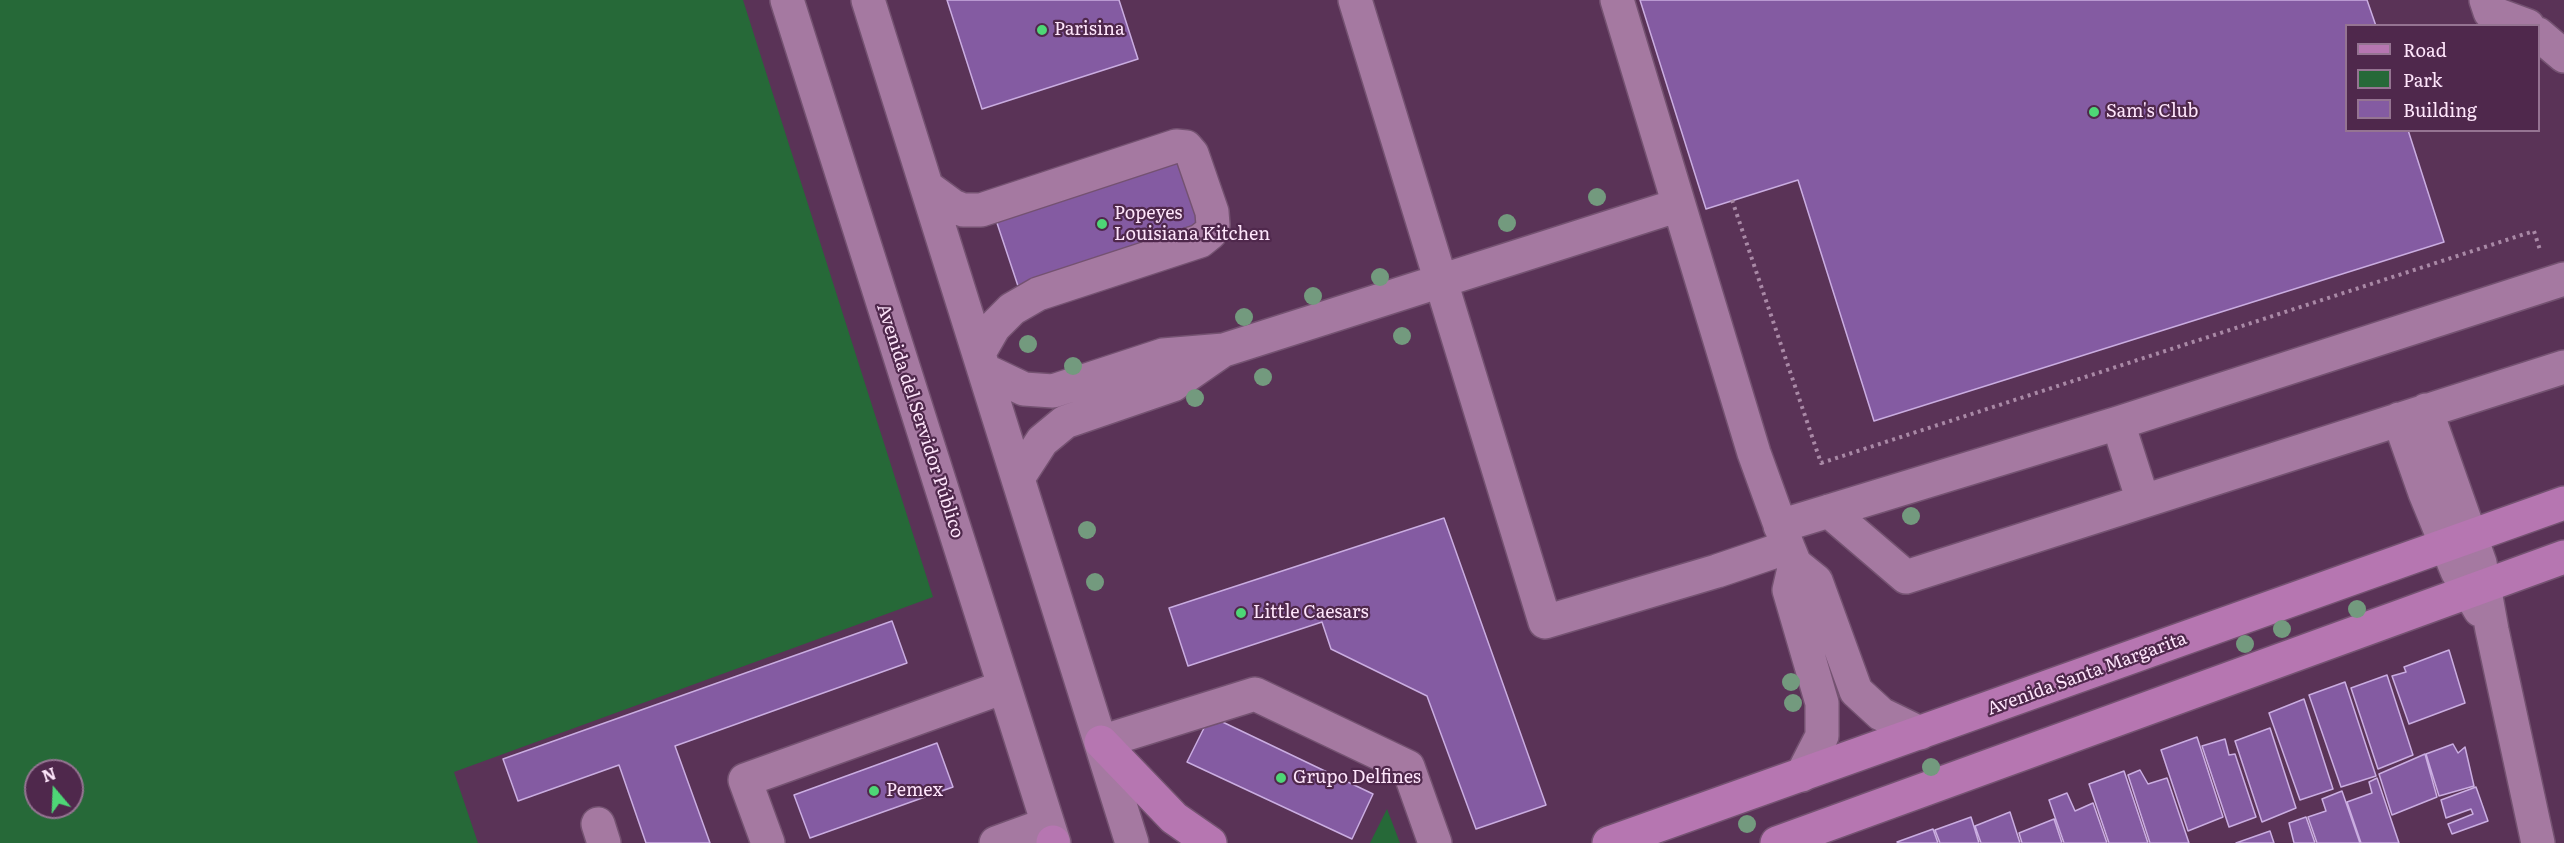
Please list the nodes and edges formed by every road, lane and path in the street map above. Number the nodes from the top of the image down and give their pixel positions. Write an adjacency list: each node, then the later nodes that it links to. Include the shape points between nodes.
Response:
1 (787, 0): 27 (street, Avenida del Servidor Público)
2 (868, 0): 9 (street)
3 (1355, 0): 13 (street)
4 (1617, 0): 11 (street)
5 (2486, 0): 6 (street, via 2490,12)
6 (2523, 24)
7 (2540, 36): 8 (street)
8 (2564, 56)
9 (927, 187): 15 (street); 15 (street, via 953,206 981,210 1176,146 1186,147 1192,154 1212,212 1210,233 1200,241 1038,294 1012,309 994,327)
10 (1732, 200): 12 (path, via 1821,463 2534,231)
11 (1679, 205): 13 (street); 24 (street, via 1755,453)
12 (2557, 281): 18 (street)
13 (1441, 283): 14 (street); 24 (street, via 1545,622)
14 (1224, 350): 15 (street, via 1163,355 1053,391 1024,389); 19 (street, via 1173,385 1065,422 1042,441)
15 (981, 362): 19 (street)
16 (2564, 367): 17 (street)
17 (2413, 414): 20 (street); 23 (street)
18 (2118, 423): 20 (street); 22 (street)
19 (1018, 478): 29 (street)
20 (2143, 501): 22 (street, via 1905,577)
21 (2564, 504): 23 (main road, Avenida Santa Margarita)
22 (1828, 511): 24 (street)
23 (2458, 540): 26 (street); 28 (main road, Avenida Santa Margarita)
24 (1788, 546): 28 (street, via 1816,581 1856,691 1881,714); 30 (street, via 1789,590 1822,703 1822,736)
25 (2564, 557): 26 (main road)
26 (2477, 588): 38 (main road); 39 (street, via 2492,630)
27 (1004, 687): 31 (street, Avenida del Servidor Público); 32 (street, via 745,780)
28 (1920, 733): 30 (main road, Avenida Santa Margarita)
29 (1101, 742): 34 (street); 35 (main road, via 1174,818); 36 (street, via 1255,694 1408,767)
30 (1802, 775): 37 (main road, Avenida Santa Margarita)
31 (1052, 838): 33 (street)
32 (768, 843)
33 (996, 843)
34 (1132, 843)
35 (1210, 843)
36 (1435, 843)
37 (1609, 843)
38 (1777, 843)
39 (2538, 843)

